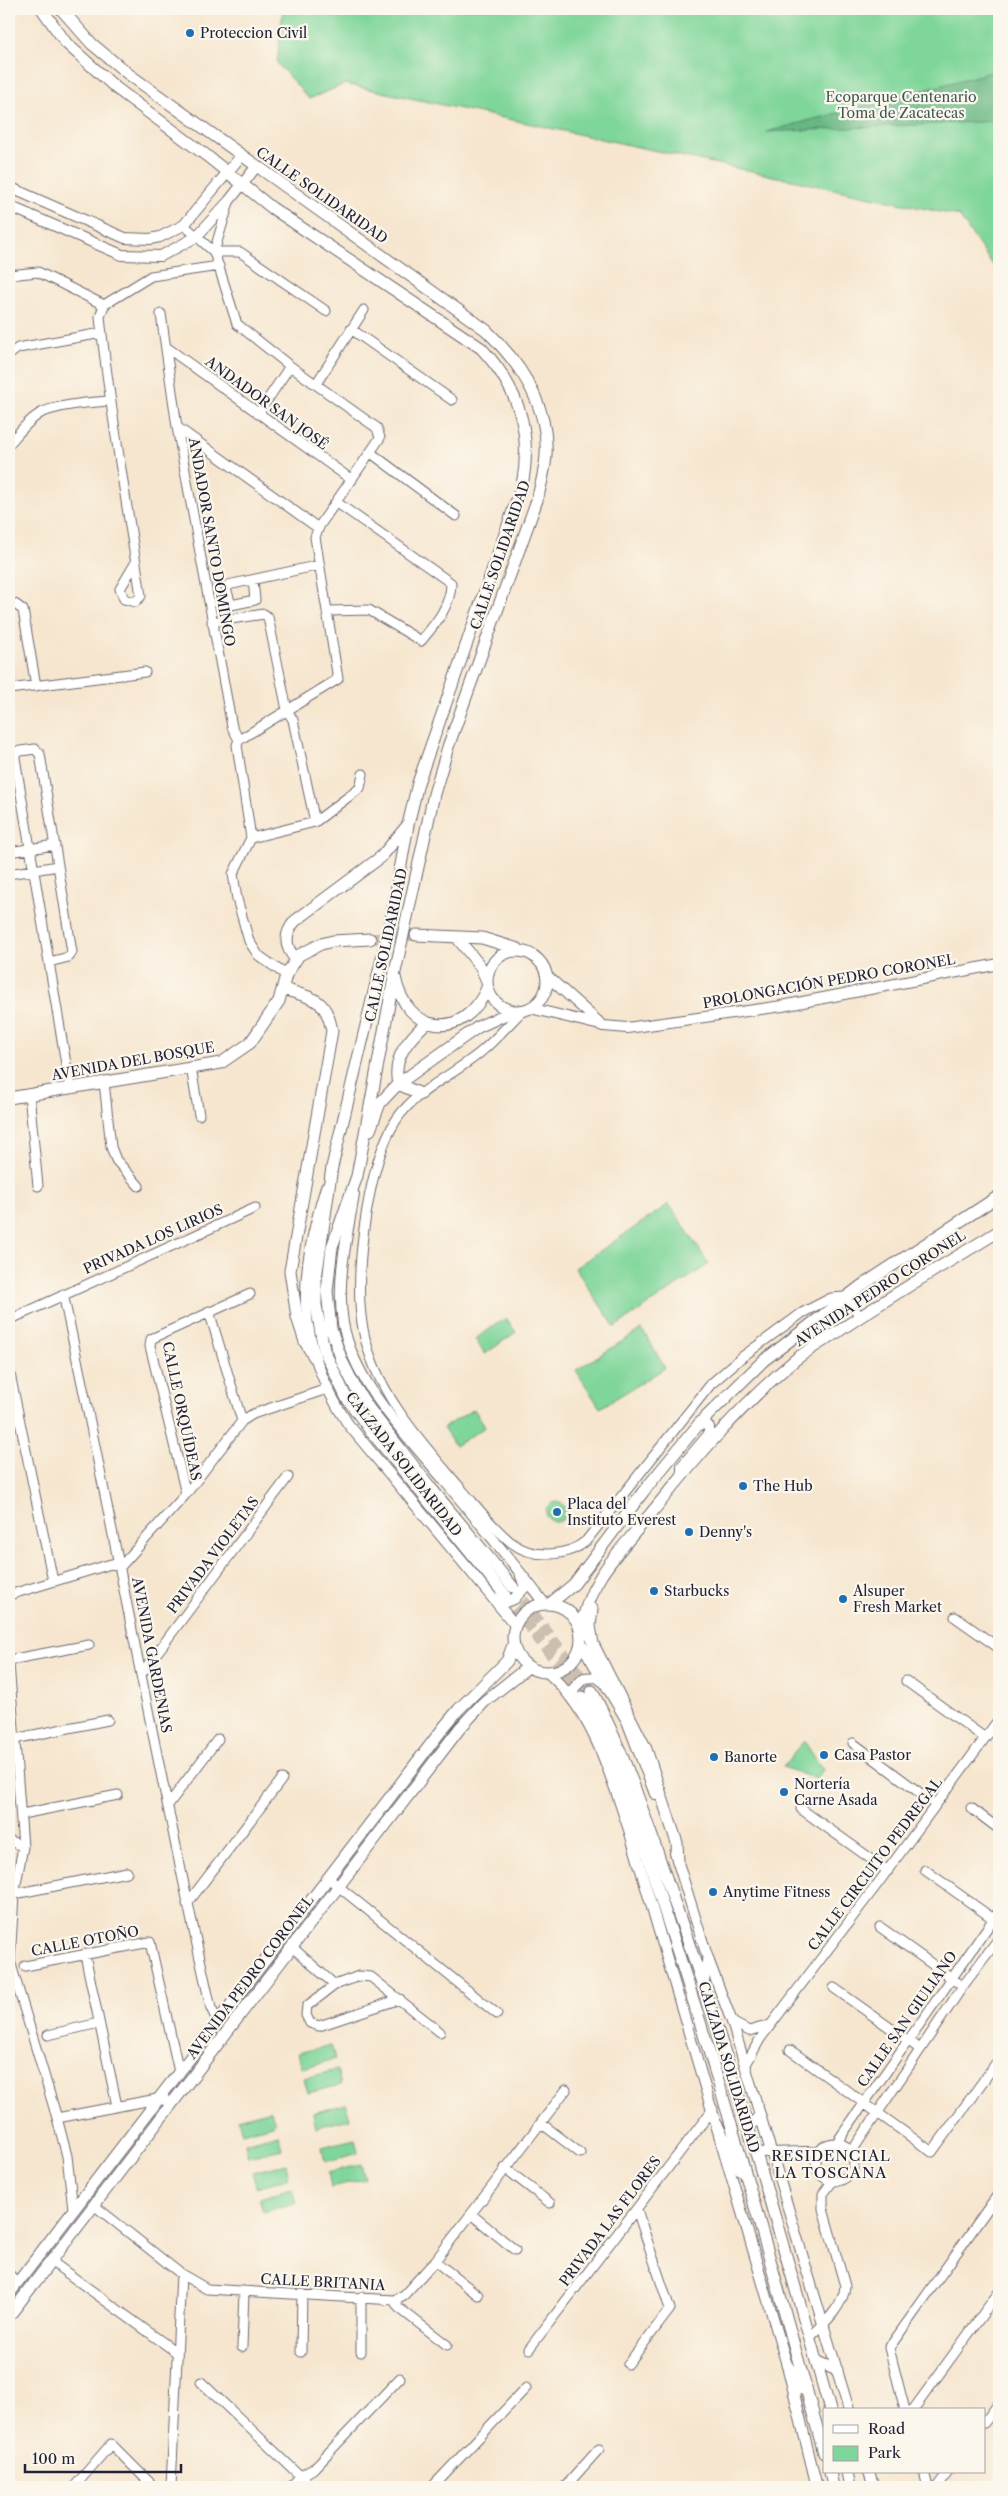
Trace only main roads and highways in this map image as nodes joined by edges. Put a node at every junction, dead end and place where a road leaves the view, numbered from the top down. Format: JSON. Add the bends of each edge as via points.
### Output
{"nodes":[{"id":1,"x":42,"y":9,"type":"edge"},
{"id":2,"x":61,"y":9,"type":"edge"},
{"id":3,"x":408,"y":825,"type":"junction"},
{"id":4,"x":416,"y":936,"type":"tunnel mouth"},
{"id":5,"x":370,"y":938,"type":"tunnel mouth"},
{"id":6,"x":458,"y":939,"type":"junction"},
{"id":7,"x":524,"y":952,"type":"junction"},
{"id":8,"x":296,"y":959,"type":"junction"},
{"id":9,"x":395,"y":972,"type":"junction"},
{"id":10,"x":487,"y":985,"type":"junction"},
{"id":11,"x":284,"y":989,"type":"junction"},
{"id":12,"x":522,"y":1010,"type":"junction"},
{"id":13,"x":427,"y":1022,"type":"junction"},
{"id":14,"x":398,"y":1084,"type":"junction"},
{"id":15,"x":422,"y":1094,"type":"road end"},
{"id":16,"x":9,"y":1098,"type":"edge"},
{"id":17,"x":360,"y":1155,"type":"junction"},
{"id":18,"x":332,"y":1167,"type":"joint"},
{"id":19,"x":356,"y":1176,"type":"joint"},
{"id":20,"x":999,"y":1196,"type":"edge"},
{"id":21,"x":999,"y":1231,"type":"edge"},
{"id":22,"x":314,"y":1357,"type":"road end"},
{"id":23,"x":663,"y":1498,"type":"junction"},
{"id":24,"x":548,"y":1603,"type":"junction"},
{"id":25,"x":581,"y":1637,"type":"junction"},
{"id":26,"x":514,"y":1645,"type":"junction"},
{"id":27,"x":528,"y":1667,"type":"junction"},
{"id":28,"x":678,"y":1861,"type":"road end"},
{"id":29,"x":708,"y":1959,"type":"road end"},
{"id":30,"x":703,"y":1984,"type":"junction"},
{"id":31,"x":760,"y":2116,"type":"road end"},
{"id":32,"x":717,"y":2125,"type":"road end"},
{"id":33,"x":749,"y":2128,"type":"junction"},
{"id":34,"x":753,"y":2196,"type":"junction"},
{"id":35,"x":9,"y":2294,"type":"edge"},
{"id":36,"x":9,"y":2316,"type":"edge"},
{"id":37,"x":816,"y":2362,"type":"junction"},
{"id":38,"x":787,"y":2365,"type":"road end"},
{"id":39,"x":837,"y":2370,"type":"road end"},
{"id":40,"x":809,"y":2403,"type":"junction"},
{"id":41,"x":829,"y":2408,"type":"edge"},
{"id":42,"x":823,"y":2450,"type":"edge"},
{"id":43,"x":830,"y":2474,"type":"edge"},
{"id":44,"x":847,"y":2474,"type":"edge"},
{"id":45,"x":833,"y":2487,"type":"edge"},
{"id":46,"x":850,"y":2487,"type":"edge"}],
"edges":[{"from":1,"to":3,"type":"main road","name":"CALLE SOLIDARIDAD","via":[[66,43],[116,88],[272,208],[481,348],[506,379],[523,419],[527,454],[522,485],[418,783]]},
{"from":2,"to":9,"type":"main road","name":"CALLE SOLIDARIDAD","via":[[92,44],[127,73],[486,330],[522,371],[541,414],[546,454],[537,500],[448,747],[423,838]]},
{"from":3,"to":8,"type":"main road","via":[[381,857],[295,921],[286,941]]},
{"from":3,"to":18,"type":"main road","name":"CALLE SOLIDARIDAD","via":[[391,921]]},
{"from":4,"to":6,"type":"main road","via":[[442,935]]},
{"from":5,"to":8,"type":"main road","via":[[321,944]]},
{"from":6,"to":7,"type":"main road","via":[[482,938]]},
{"from":6,"to":10,"type":"main road","via":[[480,966]]},
{"from":7,"to":10,"type":"main road","via":[[501,955],[490,967]]},
{"from":7,"to":12,"type":"main road","via":[[539,960],[546,975],[546,991],[537,1004]]},
{"from":8,"to":11,"type":"main road","name":"AVENIDA DEL BOSQUE","via":[[286,975]]},
{"from":9,"to":13,"type":"main road","via":[[405,1004],[418,1018]]},
{"from":9,"to":17,"type":"main road","name":"CALLE SOLIDARIDAD"},
{"from":10,"to":12,"type":"main road","via":[[497,1004]]},
{"from":10,"to":13,"type":"main road","via":[[482,1001],[472,1014],[446,1025]]},
{"from":11,"to":16,"type":"main road","name":"AVENIDA DEL BOSQUE","via":[[250,1043],[221,1063]]},
{"from":11,"to":22,"type":"main road","via":[[316,999],[329,1014],[332,1031],[290,1271],[297,1317]]},
{"from":12,"to":14,"type":"main road","via":[[478,1027]]},
{"from":13,"to":14,"type":"main road","via":[[403,1047],[396,1068]]},
{"from":14,"to":15,"type":"main road"},
{"from":14,"to":17,"type":"main road","via":[[380,1103]]},
{"from":17,"to":19,"type":"main road","name":"CALLE SOLIDARIDAD"},
{"from":18,"to":19,"type":"main road","name":"CALZADA SOLIDARIDAD","via":[[316,1278],[318,1321],[330,1365],[357,1413],[509,1591],[370,1410],[336,1346],[327,1291],[332,1247]]},
{"from":20,"to":24,"type":"main road","name":"AVENIDA PEDRO CORONEL","via":[[845,1297],[763,1361],[698,1425],[574,1584]]},
{"from":21,"to":23,"type":"main road","name":"AVENIDA PEDRO CORONEL","via":[[860,1316],[796,1360],[721,1429]]},
{"from":23,"to":25,"type":"main road","name":"AVENIDA PEDRO CORONEL","via":[[595,1582],[583,1611]]},
{"from":23,"to":28,"type":"main road","via":[[659,1513],[600,1586],[590,1626],[596,1652],[646,1749],[678,1843]]},
{"from":24,"to":25,"type":"main road","via":[[570,1613]]},
{"from":24,"to":26,"type":"main road","via":[[529,1609],[515,1625]]},
{"from":25,"to":27,"type":"main road","via":[[574,1661],[557,1672],[548,1673]]},
{"from":26,"to":27,"type":"main road","via":[[519,1658]]},
{"from":26,"to":35,"type":"main road","name":"AVENIDA PEDRO CORONEL","via":[[507,1661],[444,1726]]},
{"from":27,"to":36,"type":"main road","name":"AVENIDA PEDRO CORONEL","via":[[484,1702],[460,1728]]},
{"from":29,"to":30,"type":"main road"},
{"from":30,"to":33,"type":"main road","name":"CALZADA SOLIDARIDAD"},
{"from":30,"to":34,"type":"main road","name":"CALZADA SOLIDARIDAD","via":[[628,1767],[583,1696],[613,1756],[628,1800]]},
{"from":31,"to":33,"type":"main road"},
{"from":32,"to":34,"type":"main road"},
{"from":33,"to":37,"type":"main road","name":"CALZADA SOLIDARIDAD"},
{"from":34,"to":40,"type":"main road","name":"CALZADA SOLIDARIDAD"},
{"from":37,"to":39,"type":"main road"},
{"from":37,"to":41,"type":"main road","name":"CALZADA SOLIDARIDAD"},
{"from":38,"to":40,"type":"main road"},
{"from":40,"to":42,"type":"main road","name":"CALZADA SOLIDARIDAD"},
{"from":43,"to":45,"type":"main road"},
{"from":44,"to":46,"type":"main road"}]}
